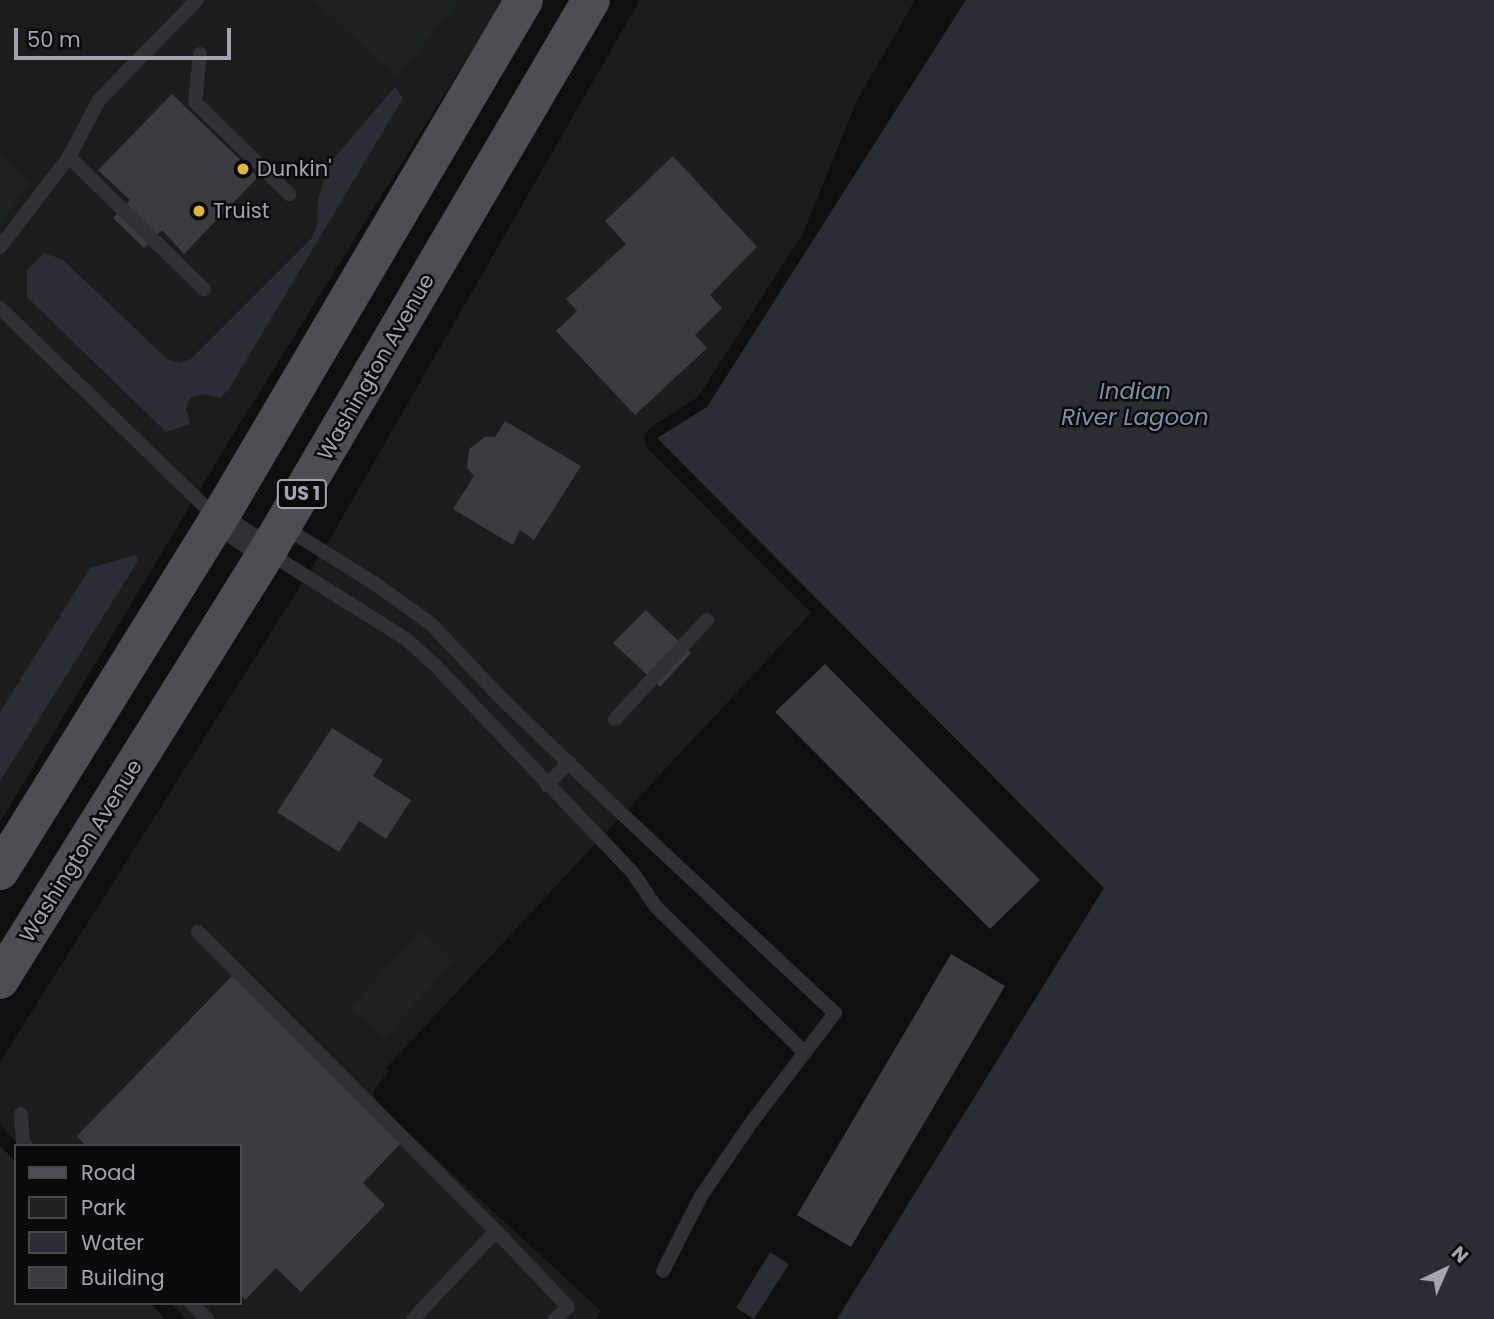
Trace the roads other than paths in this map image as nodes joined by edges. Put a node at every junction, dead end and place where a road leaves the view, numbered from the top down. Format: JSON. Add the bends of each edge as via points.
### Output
{"nodes":[{"id":1,"x":197,"y":0,"type":"edge"},
{"id":2,"x":592,"y":0,"type":"edge"},
{"id":3,"x":518,"y":2,"type":"edge"},
{"id":4,"x":200,"y":54,"type":"dead end"},
{"id":5,"x":69,"y":157,"type":"junction"},
{"id":6,"x":289,"y":194,"type":"dead end"},
{"id":7,"x":0,"y":247,"type":"edge"},
{"id":8,"x":204,"y":289,"type":"dead end"},
{"id":9,"x":0,"y":308,"type":"edge"},
{"id":10,"x":218,"y":520,"type":"junction"},
{"id":11,"x":275,"y":539,"type":"junction"},
{"id":12,"x":707,"y":620,"type":"dead end"},
{"id":13,"x":499,"y":696,"type":"junction"},
{"id":14,"x":482,"y":716,"type":"junction"},
{"id":15,"x":615,"y":719,"type":"dead end"},
{"id":16,"x":569,"y":762,"type":"junction"},
{"id":17,"x":547,"y":785,"type":"junction"},
{"id":18,"x":0,"y":871,"type":"edge"},
{"id":19,"x":198,"y":932,"type":"dead end"},
{"id":20,"x":0,"y":980,"type":"edge"},
{"id":21,"x":805,"y":1053,"type":"junction"},
{"id":22,"x":21,"y":1114,"type":"dead end"},
{"id":23,"x":26,"y":1144,"type":"edge"},
{"id":24,"x":496,"y":1231,"type":"junction"},
{"id":25,"x":663,"y":1271,"type":"dead end"},
{"id":26,"x":193,"y":1305,"type":"edge"},
{"id":27,"x":207,"y":1319,"type":"edge"},
{"id":28,"x":413,"y":1319,"type":"edge"},
{"id":29,"x":555,"y":1319,"type":"edge"}],
"edges":[{"from":1,"to":5,"type":"lane","via":[[99,100]]},
{"from":2,"to":11,"type":"main road","name":"Washington Avenue","number":"US 1"},
{"from":3,"to":10,"type":"main road","number":"US 1"},
{"from":4,"to":6,"type":"lane","via":[[195,102]]},
{"from":5,"to":7,"type":"lane"},
{"from":5,"to":8,"type":"lane"},
{"from":9,"to":10,"type":"lane"},
{"from":10,"to":11,"type":"street"},
{"from":10,"to":18,"type":"main road","number":"US 1"},
{"from":11,"to":13,"type":"lane","via":[[374,583],[431,624]]},
{"from":11,"to":14,"type":"lane","via":[[406,639]]},
{"from":11,"to":20,"type":"main road","name":"Washington Avenue","number":"US 1"},
{"from":12,"to":15,"type":"lane"},
{"from":13,"to":14,"type":"lane"},
{"from":13,"to":16,"type":"lane"},
{"from":14,"to":17,"type":"lane"},
{"from":16,"to":17,"type":"lane"},
{"from":16,"to":21,"type":"lane","via":[[835,1013]]},
{"from":17,"to":21,"type":"lane","via":[[633,873],[655,906]]},
{"from":19,"to":24,"type":"lane"},
{"from":21,"to":25,"type":"lane","via":[[701,1196]]},
{"from":22,"to":23,"type":"lane"},
{"from":24,"to":28,"type":"lane"},
{"from":24,"to":29,"type":"lane","via":[[568,1307]]},
{"from":26,"to":27,"type":"lane"}]}
